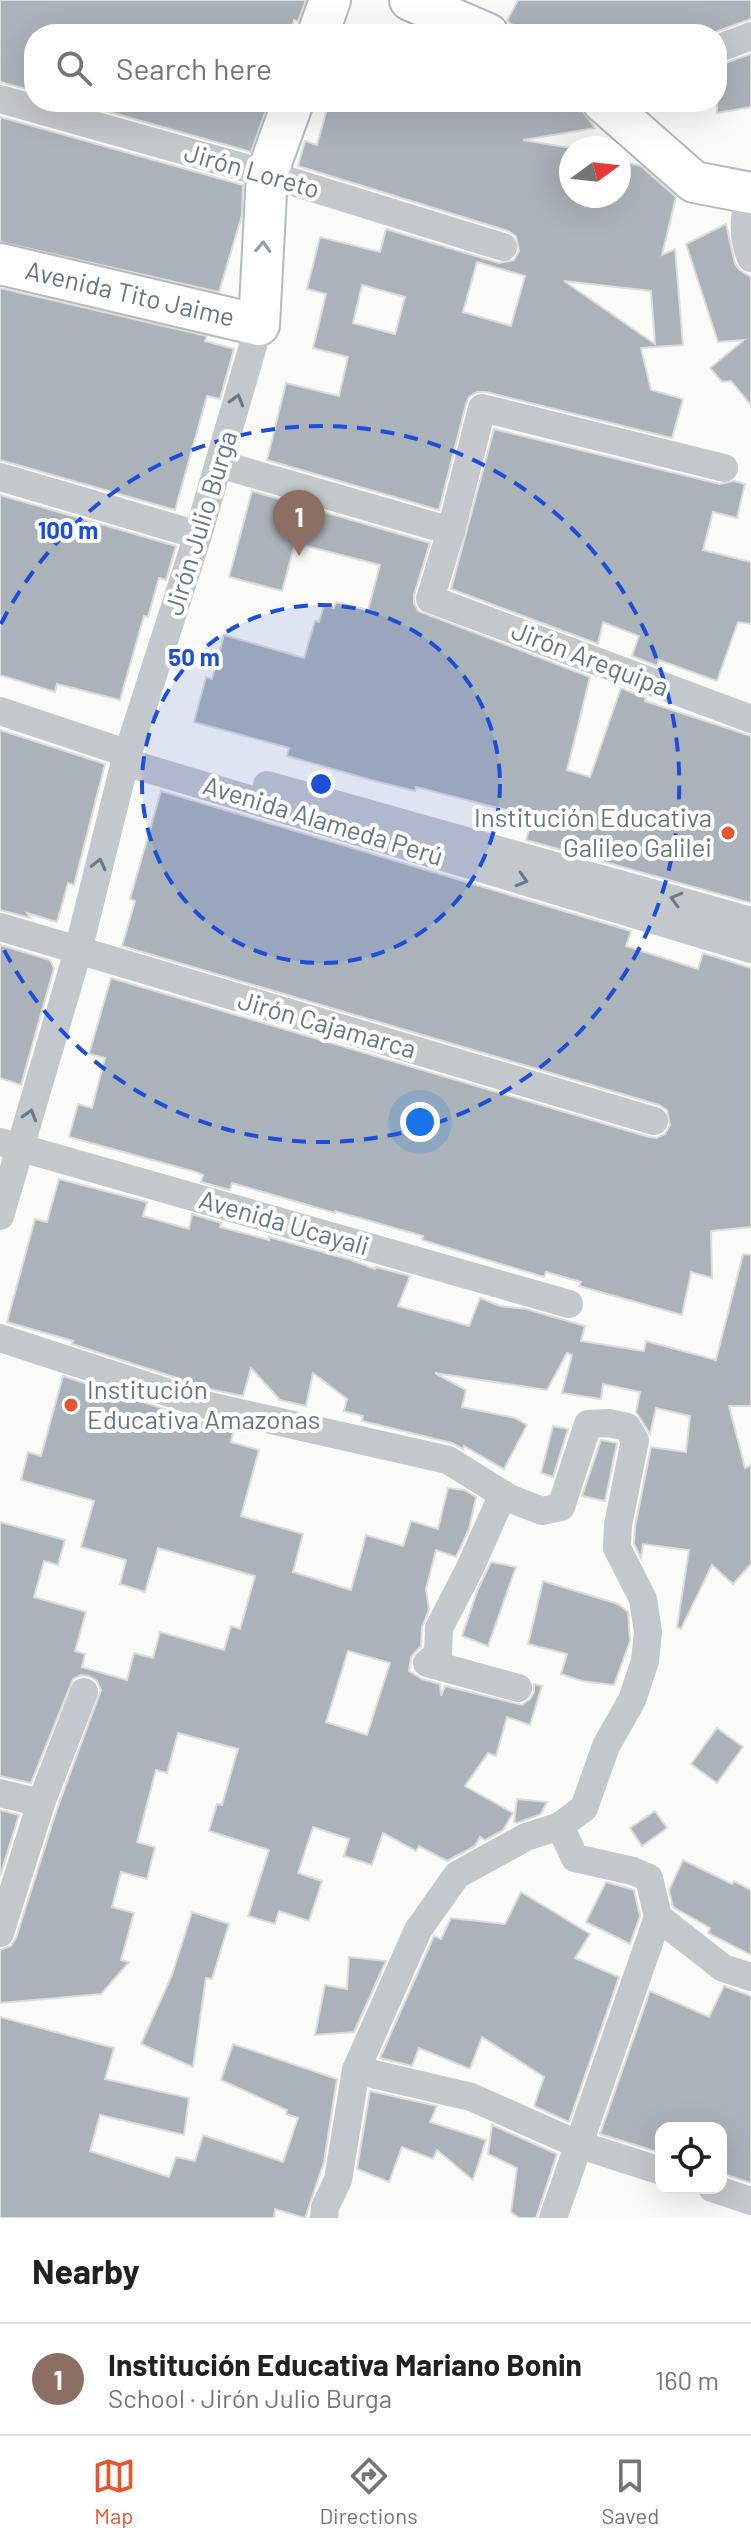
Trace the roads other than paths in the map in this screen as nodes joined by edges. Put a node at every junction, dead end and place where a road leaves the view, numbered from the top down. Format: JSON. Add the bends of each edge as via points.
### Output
{"nodes":[{"id":1,"x":330,"y":0,"type":"edge"},
{"id":2,"x":410,"y":0,"type":"edge"},
{"id":3,"x":322,"y":24,"type":"edge"},
{"id":4,"x":465,"y":24,"type":"edge"},
{"id":5,"x":751,"y":36,"type":"edge"},
{"id":6,"x":727,"y":45,"type":"edge"},
{"id":7,"x":0,"y":99,"type":"edge"},
{"id":8,"x":24,"y":106,"type":"edge"},
{"id":9,"x":46,"y":112,"type":"edge"},
{"id":10,"x":289,"y":112,"type":"edge"},
{"id":11,"x":614,"y":112,"type":"edge"},
{"id":12,"x":267,"y":174,"type":"junction"},
{"id":13,"x":750,"y":192,"type":"edge"},
{"id":14,"x":503,"y":247,"type":"dead end"},
{"id":15,"x":751,"y":258,"type":"edge"},
{"id":16,"x":0,"y":264,"type":"edge"},
{"id":17,"x":259,"y":325,"type":"junction"},
{"id":18,"x":219,"y":464,"type":"junction"},
{"id":19,"x":724,"y":468,"type":"dead end"},
{"id":20,"x":0,"y":477,"type":"edge"},
{"id":21,"x":451,"y":531,"type":"junction"},
{"id":22,"x":198,"y":535,"type":"junction"},
{"id":23,"x":0,"y":711,"type":"edge"},
{"id":24,"x":751,"y":719,"type":"edge"},
{"id":25,"x":128,"y":754,"type":"junction"},
{"id":26,"x":751,"y":921,"type":"edge"},
{"id":27,"x":0,"y":927,"type":"edge"},
{"id":28,"x":751,"y":949,"type":"edge"},
{"id":29,"x":78,"y":951,"type":"junction"},
{"id":30,"x":654,"y":1121,"type":"dead end"},
{"id":31,"x":10,"y":1145,"type":"edge"},
{"id":32,"x":0,"y":1216,"type":"edge"},
{"id":33,"x":569,"y":1304,"type":"dead end"},
{"id":34,"x":0,"y":1338,"type":"edge"},
{"id":35,"x":503,"y":1494,"type":"junction"},
{"id":36,"x":518,"y":1688,"type":"dead end"},
{"id":37,"x":84,"y":1692,"type":"dead end"},
{"id":38,"x":0,"y":1793,"type":"edge"},
{"id":39,"x":41,"y":1803,"type":"junction"},
{"id":40,"x":560,"y":1826,"type":"junction"},
{"id":41,"x":658,"y":1917,"type":"junction"},
{"id":42,"x":0,"y":1933,"type":"edge"},
{"id":43,"x":751,"y":1977,"type":"edge"},
{"id":44,"x":356,"y":2070,"type":"junction"},
{"id":45,"x":577,"y":2144,"type":"junction"},
{"id":46,"x":655,"y":2169,"type":"edge"},
{"id":47,"x":727,"y":2193,"type":"edge"},
{"id":48,"x":751,"y":2201,"type":"edge"},
{"id":49,"x":324,"y":2218,"type":"edge"},
{"id":50,"x":553,"y":2218,"type":"edge"}],
"edges":[{"from":1,"to":3,"type":"highway"},
{"from":2,"to":4,"type":"highway"},
{"from":5,"to":6,"type":"street"},
{"from":7,"to":8,"type":"street","name":"Jirón Loreto"},
{"from":9,"to":12,"type":"street","name":"Jirón Loreto"},
{"from":10,"to":12,"type":"highway","name":"Jirón Julio Burga"},
{"from":11,"to":13,"type":"highway","via":[[694,182]]},
{"from":12,"to":14,"type":"street","name":"Jirón Loreto"},
{"from":17,"to":12,"type":"highway","name":"Jirón Julio Burga","one_way":true},
{"from":13,"to":15,"type":"street","via":[[743,225]]},
{"from":16,"to":17,"type":"highway","name":"Avenida Tito Jaime"},
{"from":18,"to":17,"type":"street","name":"Jirón Julio Burga","one_way":true},
{"from":18,"to":21,"type":"street"},
{"from":18,"to":22,"type":"street","name":"Jirón Julio Burga"},
{"from":19,"to":21,"type":"street","via":[[482,408]]},
{"from":20,"to":22,"type":"street"},
{"from":21,"to":24,"type":"street","name":"Jirón Arequipa","via":[[430,599]]},
{"from":22,"to":25,"type":"street","name":"Jirón Julio Burga"},
{"from":23,"to":25,"type":"street","name":"Avenida Alameda Perú"},
{"from":26,"to":25,"type":"street","name":"Avenida Alameda Perú","one_way":true},
{"from":25,"to":28,"type":"street","name":"Avenida Alameda Perú","one_way":true},
{"from":29,"to":25,"type":"street","name":"Jirón Julio Burga","one_way":true},
{"from":27,"to":29,"type":"street","name":"Jirón Cajamarca"},
{"from":29,"to":30,"type":"street","name":"Jirón Cajamarca"},
{"from":31,"to":29,"type":"street","name":"Jirón Julio Burga","one_way":true},
{"from":31,"to":32,"type":"street","name":"Jirón Julio Burga"},
{"from":31,"to":33,"type":"street","name":"Avenida Ucayali"},
{"from":34,"to":35,"type":"street","via":[[221,1410],[448,1460]]},
{"from":35,"to":36,"type":"street","via":[[439,1628],[438,1654],[427,1663]]},
{"from":35,"to":40,"type":"street","via":[[542,1511],[561,1507],[588,1424],[627,1427],[635,1440],[617,1548],[643,1599],[645,1661],[584,1808]]},
{"from":37,"to":39,"type":"street"},
{"from":38,"to":39,"type":"street"},
{"from":39,"to":42,"type":"street"},
{"from":40,"to":41,"type":"street","via":[[575,1858],[649,1878]]},
{"from":40,"to":44,"type":"street","via":[[526,1837],[457,1875],[418,1930]]},
{"from":41,"to":43,"type":"street","via":[[723,1968]]},
{"from":41,"to":45,"type":"street"},
{"from":44,"to":45,"type":"street","via":[[471,2097]]},
{"from":44,"to":49,"type":"street","via":[[338,2180]]},
{"from":45,"to":46,"type":"street"},
{"from":45,"to":50,"type":"street"},
{"from":47,"to":48,"type":"street"}]}
